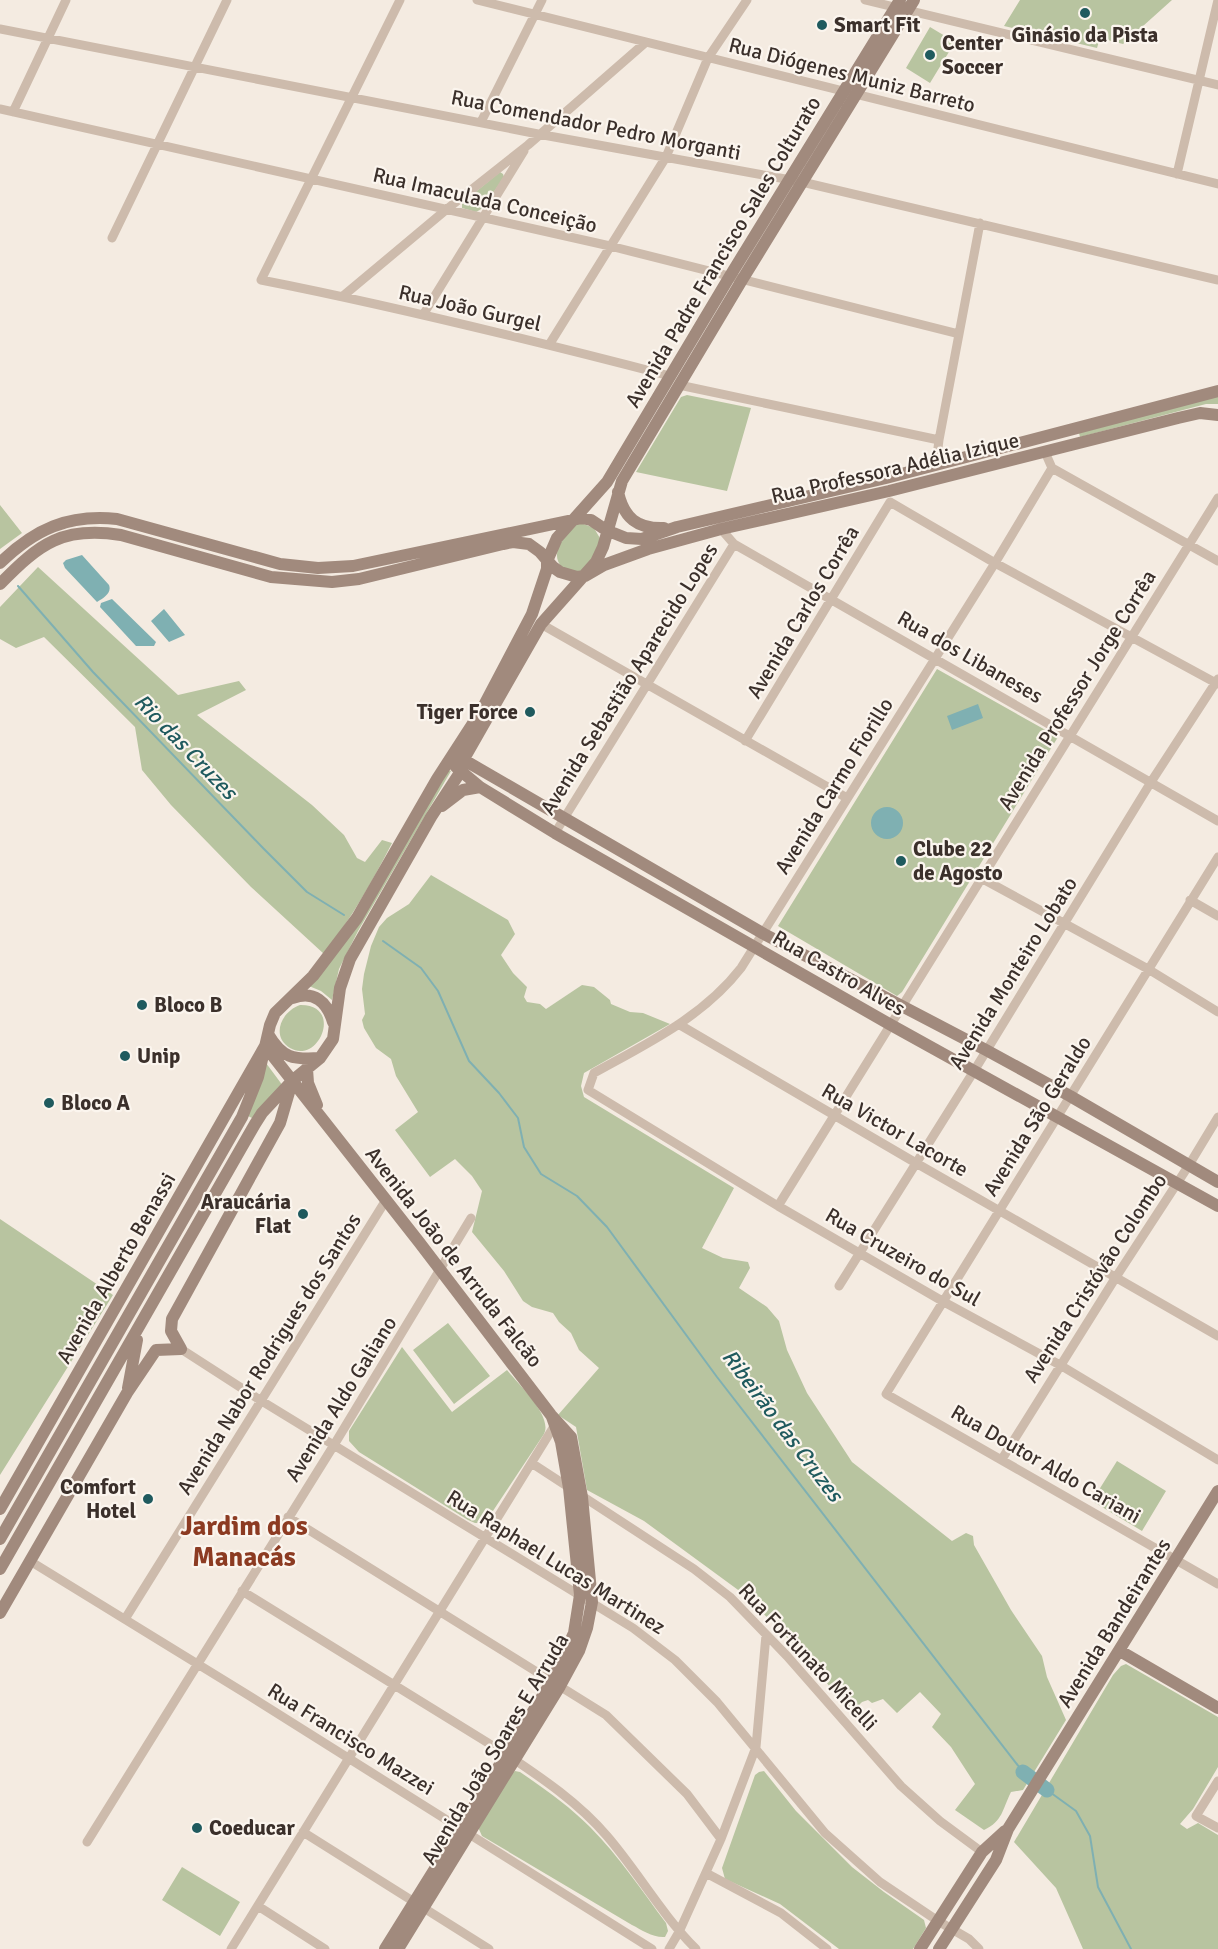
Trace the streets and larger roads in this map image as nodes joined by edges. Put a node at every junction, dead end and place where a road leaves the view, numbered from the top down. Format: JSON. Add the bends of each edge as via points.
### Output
{"nodes":[{"id":1,"x":66,"y":0,"type":"edge"},
{"id":2,"x":227,"y":0,"type":"edge"},
{"id":3,"x":400,"y":0,"type":"edge"},
{"id":4,"x":477,"y":0,"type":"edge"},
{"id":5,"x":542,"y":0,"type":"edge"},
{"id":6,"x":747,"y":0,"type":"edge"},
{"id":7,"x":865,"y":0,"type":"edge"},
{"id":8,"x":1218,"y":0,"type":"edge"},
{"id":9,"x":905,"y":4,"type":"edge"},
{"id":10,"x":535,"y":13,"type":"junction"},
{"id":11,"x":0,"y":29,"type":"edge"},
{"id":12,"x":48,"y":38,"type":"junction"},
{"id":13,"x":646,"y":42,"type":"junction"},
{"id":14,"x":708,"y":58,"type":"junction"},
{"id":15,"x":195,"y":66,"type":"junction"},
{"id":16,"x":1198,"y":80,"type":"junction"},
{"id":17,"x":1218,"y":85,"type":"edge"},
{"id":18,"x":850,"y":93,"type":"junction"},
{"id":19,"x":352,"y":97,"type":"junction"},
{"id":20,"x":0,"y":109,"type":"edge"},
{"id":21,"x":13,"y":112,"type":"junction"},
{"id":22,"x":480,"y":122,"type":"junction"},
{"id":23,"x":538,"y":134,"type":"junction"},
{"id":24,"x":157,"y":144,"type":"junction"},
{"id":25,"x":528,"y":145,"type":"junction"},
{"id":26,"x":666,"y":157,"type":"junction"},
{"id":27,"x":1177,"y":174,"type":"junction"},
{"id":28,"x":311,"y":179,"type":"junction"},
{"id":29,"x":796,"y":181,"type":"junction"},
{"id":30,"x":1218,"y":184,"type":"edge"},
{"id":31,"x":447,"y":209,"type":"junction"},
{"id":32,"x":483,"y":218,"type":"junction"},
{"id":33,"x":980,"y":223,"type":"junction"},
{"id":34,"x":112,"y":238,"type":"dead end"},
{"id":35,"x":610,"y":246,"type":"junction"},
{"id":36,"x":736,"y":278,"type":"junction"},
{"id":37,"x":1218,"y":280,"type":"edge"},
{"id":38,"x":343,"y":296,"type":"junction"},
{"id":39,"x":423,"y":315,"type":"junction"},
{"id":40,"x":959,"y":334,"type":"junction"},
{"id":41,"x":549,"y":345,"type":"junction"},
{"id":42,"x":675,"y":380,"type":"junction"},
{"id":43,"x":1218,"y":391,"type":"edge"},
{"id":44,"x":1218,"y":415,"type":"edge"},
{"id":45,"x":1044,"y":436,"type":"junction"},
{"id":46,"x":939,"y":440,"type":"junction"},
{"id":47,"x":1045,"y":452,"type":"junction"},
{"id":48,"x":936,"y":464,"type":"junction"},
{"id":49,"x":1052,"y":468,"type":"junction"},
{"id":50,"x":889,"y":490,"type":"junction"},
{"id":51,"x":618,"y":492,"type":"junction"},
{"id":52,"x":1218,"y":498,"type":"edge"},
{"id":53,"x":572,"y":519,"type":"junction"},
{"id":54,"x":718,"y":523,"type":"junction"},
{"id":55,"x":677,"y":527,"type":"junction"},
{"id":56,"x":606,"y":530,"type":"junction"},
{"id":57,"x":734,"y":544,"type":"junction"},
{"id":58,"x":1189,"y":545,"type":"junction"},
{"id":59,"x":547,"y":561,"type":"junction"},
{"id":60,"x":1218,"y":561,"type":"edge"},
{"id":61,"x":0,"y":563,"type":"edge"},
{"id":62,"x":995,"y":563,"type":"junction"},
{"id":63,"x":585,"y":576,"type":"junction"},
{"id":64,"x":0,"y":584,"type":"edge"},
{"id":65,"x":832,"y":599,"type":"junction"},
{"id":66,"x":541,"y":624,"type":"junction"},
{"id":67,"x":1131,"y":637,"type":"junction"},
{"id":68,"x":935,"y":657,"type":"junction"},
{"id":69,"x":1217,"y":682,"type":"edge"},
{"id":70,"x":647,"y":683,"type":"junction"},
{"id":71,"x":1069,"y":735,"type":"junction"},
{"id":72,"x":745,"y":741,"type":"junction"},
{"id":73,"x":449,"y":759,"type":"junction"},
{"id":74,"x":463,"y":765,"type":"junction"},
{"id":75,"x":1151,"y":782,"type":"junction"},
{"id":76,"x":480,"y":787,"type":"junction"},
{"id":77,"x":530,"y":798,"type":"junction"},
{"id":78,"x":847,"y":798,"type":"junction"},
{"id":79,"x":521,"y":813,"type":"junction"},
{"id":80,"x":432,"y":814,"type":"junction"},
{"id":81,"x":564,"y":818,"type":"junction"},
{"id":82,"x":1218,"y":821,"type":"edge"},
{"id":83,"x":555,"y":833,"type":"junction"},
{"id":84,"x":1218,"y":857,"type":"edge"},
{"id":85,"x":981,"y":878,"type":"junction"},
{"id":86,"x":1190,"y":900,"type":"junction"},
{"id":87,"x":1218,"y":916,"type":"edge"},
{"id":88,"x":1064,"y":924,"type":"junction"},
{"id":89,"x":764,"y":934,"type":"junction"},
{"id":90,"x":756,"y":948,"type":"junction"},
{"id":91,"x":1148,"y":969,"type":"junction"},
{"id":92,"x":293,"y":998,"type":"junction"},
{"id":93,"x":903,"y":1005,"type":"junction"},
{"id":94,"x":1218,"y":1012,"type":"edge"},
{"id":95,"x":680,"y":1025,"type":"junction"},
{"id":96,"x":891,"y":1025,"type":"junction"},
{"id":97,"x":335,"y":1029,"type":"junction"},
{"id":98,"x":266,"y":1040,"type":"junction"},
{"id":99,"x":986,"y":1050,"type":"junction"},
{"id":100,"x":320,"y":1058,"type":"junction"},
{"id":101,"x":307,"y":1069,"type":"junction"},
{"id":102,"x":974,"y":1071,"type":"junction"},
{"id":103,"x":594,"y":1073,"type":"joint"},
{"id":104,"x":292,"y":1081,"type":"junction"},
{"id":105,"x":1071,"y":1096,"type":"junction"},
{"id":106,"x":834,"y":1116,"type":"junction"},
{"id":107,"x":1058,"y":1117,"type":"junction"},
{"id":108,"x":1218,"y":1117,"type":"edge"},
{"id":109,"x":325,"y":1123,"type":"junction"},
{"id":110,"x":916,"y":1163,"type":"junction"},
{"id":111,"x":1190,"y":1165,"type":"junction"},
{"id":112,"x":1178,"y":1182,"type":"junction"},
{"id":113,"x":1218,"y":1182,"type":"edge"},
{"id":114,"x":386,"y":1200,"type":"junction"},
{"id":115,"x":778,"y":1206,"type":"junction"},
{"id":116,"x":1218,"y":1206,"type":"edge"},
{"id":117,"x":1000,"y":1210,"type":"junction"},
{"id":118,"x":471,"y":1218,"type":"dead end"},
{"id":119,"x":859,"y":1251,"type":"junction"},
{"id":120,"x":441,"y":1270,"type":"junction"},
{"id":121,"x":1116,"y":1277,"type":"junction"},
{"id":122,"x":839,"y":1286,"type":"dead end"},
{"id":123,"x":944,"y":1302,"type":"junction"},
{"id":124,"x":138,"y":1330,"type":"junction"},
{"id":125,"x":1218,"y":1336,"type":"edge"},
{"id":126,"x":181,"y":1349,"type":"junction"},
{"id":127,"x":1060,"y":1365,"type":"junction"},
{"id":128,"x":127,"y":1393,"type":"junction"},
{"id":129,"x":886,"y":1394,"type":"joint"},
{"id":130,"x":260,"y":1400,"type":"junction"},
{"id":131,"x":554,"y":1421,"type":"junction"},
{"id":132,"x":334,"y":1445,"type":"junction"},
{"id":133,"x":1002,"y":1459,"type":"junction"},
{"id":134,"x":1218,"y":1460,"type":"edge"},
{"id":135,"x":532,"y":1464,"type":"junction"},
{"id":136,"x":569,"y":1488,"type":"junction"},
{"id":137,"x":1218,"y":1491,"type":"edge"},
{"id":138,"x":582,"y":1497,"type":"junction"},
{"id":139,"x":0,"y":1509,"type":"edge"},
{"id":140,"x":288,"y":1516,"type":"junction"},
{"id":141,"x":486,"y":1538,"type":"junction"},
{"id":142,"x":0,"y":1539,"type":"edge"},
{"id":143,"x":1176,"y":1560,"type":"junction"},
{"id":144,"x":30,"y":1561,"type":"junction"},
{"id":145,"x":0,"y":1569,"type":"edge"},
{"id":146,"x":1218,"y":1584,"type":"edge"},
{"id":147,"x":242,"y":1591,"type":"junction"},
{"id":148,"x":580,"y":1595,"type":"junction"},
{"id":149,"x":592,"y":1602,"type":"junction"},
{"id":150,"x":441,"y":1611,"type":"junction"},
{"id":151,"x":0,"y":1613,"type":"edge"},
{"id":152,"x":125,"y":1619,"type":"junction"},
{"id":153,"x":766,"y":1635,"type":"junction"},
{"id":154,"x":1129,"y":1635,"type":"junction"},
{"id":155,"x":1120,"y":1651,"type":"junction"},
{"id":156,"x":1134,"y":1659,"type":"junction"},
{"id":157,"x":196,"y":1664,"type":"junction"},
{"id":158,"x":556,"y":1683,"type":"junction"},
{"id":159,"x":394,"y":1685,"type":"junction"},
{"id":160,"x":1218,"y":1708,"type":"edge"},
{"id":161,"x":756,"y":1746,"type":"junction"},
{"id":162,"x":510,"y":1757,"type":"junction"},
{"id":163,"x":349,"y":1760,"type":"junction"},
{"id":164,"x":1218,"y":1781,"type":"edge"},
{"id":165,"x":1008,"y":1828,"type":"junction"},
{"id":166,"x":1218,"y":1828,"type":"edge"},
{"id":167,"x":303,"y":1832,"type":"junction"},
{"id":168,"x":464,"y":1832,"type":"junction"},
{"id":169,"x":720,"y":1839,"type":"junction"},
{"id":170,"x":87,"y":1842,"type":"dead end"},
{"id":171,"x":982,"y":1852,"type":"junction"},
{"id":172,"x":706,"y":1873,"type":"junction"},
{"id":173,"x":419,"y":1904,"type":"junction"},
{"id":174,"x":258,"y":1906,"type":"junction"},
{"id":175,"x":938,"y":1921,"type":"junction"},
{"id":176,"x":952,"y":1928,"type":"junction"},
{"id":177,"x":679,"y":1932,"type":"junction"},
{"id":178,"x":231,"y":1949,"type":"edge"},
{"id":179,"x":325,"y":1949,"type":"edge"},
{"id":180,"x":385,"y":1949,"type":"edge"},
{"id":181,"x":398,"y":1949,"type":"edge"},
{"id":182,"x":489,"y":1949,"type":"edge"},
{"id":183,"x":652,"y":1949,"type":"edge"},
{"id":184,"x":669,"y":1949,"type":"edge"},
{"id":185,"x":696,"y":1949,"type":"edge"},
{"id":186,"x":827,"y":1949,"type":"edge"},
{"id":187,"x":920,"y":1949,"type":"edge"},
{"id":188,"x":939,"y":1949,"type":"edge"},
{"id":189,"x":979,"y":1949,"type":"edge"}],
"edges":[{"from":1,"to":12,"type":"street"},
{"from":2,"to":15,"type":"street"},
{"from":3,"to":19,"type":"street"},
{"from":4,"to":10,"type":"street","name":"Rua Diógenes Muniz Barreto"},
{"from":5,"to":10,"type":"street"},
{"from":6,"to":14,"type":"street"},
{"from":7,"to":9,"type":"street"},
{"from":8,"to":16,"type":"street"},
{"from":9,"to":16,"type":"street"},
{"from":9,"to":18,"type":"street","name":"Avenida Padre Francisco Sales Colturato"},
{"from":10,"to":13,"type":"street","name":"Rua Diógenes Muniz Barreto"},
{"from":10,"to":22,"type":"street"},
{"from":11,"to":12,"type":"street","name":"Rua Comendador Pedro Morganti"},
{"from":12,"to":15,"type":"street","name":"Rua Comendador Pedro Morganti"},
{"from":12,"to":21,"type":"street"},
{"from":13,"to":14,"type":"street","name":"Rua Diógenes Muniz Barreto"},
{"from":13,"to":23,"type":"street"},
{"from":14,"to":18,"type":"street","name":"Rua Diógenes Muniz Barreto"},
{"from":14,"to":26,"type":"street"},
{"from":15,"to":19,"type":"street","name":"Rua Comendador Pedro Morganti"},
{"from":15,"to":24,"type":"street"},
{"from":16,"to":17,"type":"street"},
{"from":16,"to":27,"type":"street"},
{"from":18,"to":27,"type":"street","name":"Rua Diógenes Muniz Barreto"},
{"from":18,"to":29,"type":"street","name":"Avenida Padre Francisco Sales Colturato"},
{"from":19,"to":22,"type":"street","name":"Rua Comendador Pedro Morganti"},
{"from":19,"to":28,"type":"street"},
{"from":20,"to":21,"type":"street","name":"Rua Imaculada Conceição"},
{"from":21,"to":24,"type":"street","name":"Rua Imaculada Conceição"},
{"from":22,"to":23,"type":"street","name":"Rua Comendador Pedro Morganti"},
{"from":23,"to":25,"type":"street"},
{"from":23,"to":26,"type":"street","name":"Rua Comendador Pedro Morganti"},
{"from":24,"to":28,"type":"street","name":"Rua Imaculada Conceição"},
{"from":24,"to":34,"type":"street"},
{"from":25,"to":31,"type":"street"},
{"from":25,"to":32,"type":"street"},
{"from":26,"to":29,"type":"street","name":"Rua Comendador Pedro Morganti"},
{"from":26,"to":35,"type":"street"},
{"from":27,"to":30,"type":"street","name":"Rua Diógenes Muniz Barreto"},
{"from":28,"to":31,"type":"street","name":"Rua Imaculada Conceição"},
{"from":28,"to":38,"type":"street","name":"Rua João Gurgel","via":[[261,280]]},
{"from":29,"to":33,"type":"street","name":"Rua Comendador Pedro Morganti"},
{"from":29,"to":36,"type":"street","name":"Avenida Padre Francisco Sales Colturato"},
{"from":31,"to":32,"type":"street","name":"Rua Imaculada Conceição"},
{"from":31,"to":38,"type":"street"},
{"from":32,"to":35,"type":"street","name":"Rua Imaculada Conceição"},
{"from":32,"to":39,"type":"street"},
{"from":33,"to":37,"type":"street","name":"Rua Comendador Pedro Morganti"},
{"from":33,"to":40,"type":"street"},
{"from":35,"to":36,"type":"street","name":"Rua Imaculada Conceição"},
{"from":35,"to":41,"type":"street"},
{"from":36,"to":40,"type":"street","name":"Rua Imaculada Conceição"},
{"from":36,"to":42,"type":"street","name":"Avenida Padre Francisco Sales Colturato"},
{"from":38,"to":39,"type":"street","name":"Rua João Gurgel"},
{"from":39,"to":41,"type":"street","name":"Rua João Gurgel"},
{"from":40,"to":46,"type":"street"},
{"from":41,"to":42,"type":"street","name":"Rua João Gurgel"},
{"from":42,"to":46,"type":"street","name":"Rua João Gurgel"},
{"from":42,"to":51,"type":"street","name":"Avenida Padre Francisco Sales Colturato"},
{"from":42,"to":53,"type":"street","name":"Avenida Padre Francisco Sales Colturato","via":[[606,482]]},
{"from":43,"to":45,"type":"street","name":"Rua Professora Adélia Izique"},
{"from":44,"to":47,"type":"street","name":"Rua Professora Adélia Izique","via":[[1200,413]]},
{"from":45,"to":47,"type":"street"},
{"from":45,"to":48,"type":"street","name":"Rua Professora Adélia Izique"},
{"from":46,"to":48,"type":"street"},
{"from":47,"to":49,"type":"street"},
{"from":47,"to":50,"type":"street","name":"Rua Professora Adélia Izique"},
{"from":48,"to":50,"type":"street","name":"Rua Professora Adélia Izique"},
{"from":49,"to":58,"type":"street"},
{"from":49,"to":62,"type":"street","name":"Avenida Carmo Fiorillo"},
{"from":50,"to":54,"type":"street","name":"Rua Professora Adélia Izique"},
{"from":50,"to":62,"type":"street"},
{"from":50,"to":65,"type":"street","name":"Avenida Carlos Corrêa"},
{"from":51,"to":55,"type":"street","via":[[635,522],[650,528]]},
{"from":51,"to":56,"type":"street","name":"Avenida Padre Francisco Sales Colturato"},
{"from":52,"to":58,"type":"street","name":"Avenida Professor Jorge Corrêa"},
{"from":53,"to":56,"type":"street","via":[[591,520]]},
{"from":53,"to":59,"type":"street","via":[[557,538]]},
{"from":53,"to":61,"type":"street","via":[[353,566],[318,568],[280,564],[117,519],[75,518],[22,543]]},
{"from":54,"to":55,"type":"street","name":"Rua Professora Adélia Izique"},
{"from":54,"to":57,"type":"street","name":"Rua dos Libaneses"},
{"from":54,"to":63,"type":"street","name":"Rua Professora Adélia Izique","via":[[604,565]]},
{"from":55,"to":56,"type":"street","name":"Rua Professora Adélia Izique","via":[[642,539]]},
{"from":56,"to":63,"type":"street","via":[[603,547]]},
{"from":57,"to":65,"type":"street","name":"Rua dos Libaneses"},
{"from":57,"to":70,"type":"street","name":"Avenida Sebastião Aparecido Lopes"},
{"from":58,"to":60,"type":"street"},
{"from":58,"to":67,"type":"street","name":"Avenida Professor Jorge Corrêa"},
{"from":59,"to":63,"type":"street","via":[[568,576]]},
{"from":59,"to":64,"type":"street","via":[[532,545],[513,542],[359,579],[327,582],[270,577],[121,535],[79,532],[35,550]]},
{"from":59,"to":73,"type":"street","via":[[532,614],[481,711]]},
{"from":62,"to":67,"type":"street"},
{"from":62,"to":68,"type":"street","name":"Avenida Carmo Fiorillo"},
{"from":63,"to":66,"type":"street"},
{"from":65,"to":68,"type":"street","name":"Rua dos Libaneses"},
{"from":65,"to":72,"type":"street","name":"Avenida Carlos Corrêa"},
{"from":66,"to":70,"type":"street"},
{"from":66,"to":74,"type":"street"},
{"from":67,"to":69,"type":"street"},
{"from":67,"to":71,"type":"street","name":"Avenida Professor Jorge Corrêa"},
{"from":68,"to":71,"type":"street","name":"Rua dos Libaneses"},
{"from":68,"to":78,"type":"street","name":"Avenida Carmo Fiorillo"},
{"from":69,"to":75,"type":"street","name":"Avenida Monteiro Lobato"},
{"from":70,"to":72,"type":"street"},
{"from":70,"to":81,"type":"street","name":"Avenida Sebastião Aparecido Lopes"},
{"from":71,"to":75,"type":"street","name":"Rua dos Libaneses"},
{"from":71,"to":85,"type":"street","name":"Avenida Professor Jorge Corrêa"},
{"from":72,"to":78,"type":"street"},
{"from":73,"to":74,"type":"street","name":"Rua Castro Alves"},
{"from":73,"to":92,"type":"street","via":[[357,918]]},
{"from":74,"to":76,"type":"street","name":"Rua Castro Alves"},
{"from":74,"to":77,"type":"street","name":"Rua Castro Alves"},
{"from":74,"to":80,"type":"street"},
{"from":75,"to":82,"type":"street","name":"Rua dos Libaneses"},
{"from":75,"to":88,"type":"street","name":"Avenida Monteiro Lobato"},
{"from":76,"to":79,"type":"street","name":"Rua Castro Alves"},
{"from":76,"to":80,"type":"street","via":[[463,790]]},
{"from":77,"to":79,"type":"street"},
{"from":77,"to":81,"type":"street","name":"Rua Castro Alves"},
{"from":78,"to":89,"type":"street","name":"Avenida Carmo Fiorillo"},
{"from":79,"to":83,"type":"street","name":"Rua Castro Alves"},
{"from":80,"to":97,"type":"street","via":[[350,959],[340,987]]},
{"from":81,"to":83,"type":"street","name":"Avenida Sebastião Aparecido Lopes"},
{"from":81,"to":89,"type":"street","name":"Rua Castro Alves"},
{"from":83,"to":90,"type":"street","name":"Rua Castro Alves"},
{"from":84,"to":86,"type":"street","name":"Avenida São Geraldo"},
{"from":85,"to":88,"type":"street"},
{"from":85,"to":93,"type":"street","name":"Avenida Professor Jorge Corrêa"},
{"from":86,"to":87,"type":"street"},
{"from":86,"to":91,"type":"street","name":"Avenida São Geraldo"},
{"from":88,"to":91,"type":"street"},
{"from":88,"to":99,"type":"street","name":"Avenida Monteiro Lobato"},
{"from":89,"to":90,"type":"street","name":"Avenida Carmo Fiorillo"},
{"from":89,"to":93,"type":"street","name":"Rua Castro Alves"},
{"from":90,"to":95,"type":"street","name":"Avenida Carmo Fiorillo","via":[[727,987]]},
{"from":90,"to":96,"type":"street","name":"Rua Castro Alves"},
{"from":91,"to":94,"type":"street"},
{"from":91,"to":105,"type":"street","name":"Avenida São Geraldo"},
{"from":92,"to":97,"type":"street","via":[[302,994],[320,999],[329,1008]]},
{"from":92,"to":98,"type":"street","via":[[275,1013]]},
{"from":93,"to":96,"type":"street","name":"Avenida Professor Jorge Corrêa"},
{"from":93,"to":99,"type":"street","name":"Rua Castro Alves"},
{"from":95,"to":103,"type":"street","name":"Avenida Carmo Fiorillo"},
{"from":95,"to":106,"type":"street","name":"Rua Victor Lacorte"},
{"from":96,"to":102,"type":"street","name":"Rua Castro Alves"},
{"from":96,"to":106,"type":"street","name":"Avenida Professor Jorge Corrêa"},
{"from":97,"to":100,"type":"street"},
{"from":98,"to":100,"type":"street","via":[[291,1058]]},
{"from":98,"to":104,"type":"street","name":"Avenida João de Arruda Falcão"},
{"from":98,"to":139,"type":"street","name":"Avenida Alberto Benassi"},
{"from":98,"to":142,"type":"street","via":[[258,1077],[242,1117]]},
{"from":99,"to":102,"type":"street","name":"Avenida Monteiro Lobato"},
{"from":99,"to":105,"type":"street","name":"Rua Castro Alves"},
{"from":100,"to":101,"type":"street"},
{"from":101,"to":104,"type":"street"},
{"from":101,"to":109,"type":"street","name":"Avenida João de Arruda Falcão","via":[[308,1083]]},
{"from":102,"to":107,"type":"street","name":"Rua Castro Alves"},
{"from":102,"to":110,"type":"street","name":"Avenida Monteiro Lobato"},
{"from":103,"to":115,"type":"street","name":"Rua Cruzeiro do Sul","via":[[588,1090]]},
{"from":104,"to":109,"type":"street","name":"Avenida João de Arruda Falcão"},
{"from":104,"to":124,"type":"street","via":[[255,1124]]},
{"from":104,"to":126,"type":"street","via":[[280,1123],[172,1319],[171,1331]]},
{"from":105,"to":107,"type":"street","name":"Avenida São Geraldo"},
{"from":105,"to":111,"type":"street","name":"Rua Castro Alves"},
{"from":106,"to":110,"type":"street","name":"Rua Victor Lacorte"},
{"from":106,"to":115,"type":"street","name":"Avenida Professor Jorge Corrêa"},
{"from":107,"to":112,"type":"street","name":"Rua Castro Alves"},
{"from":107,"to":117,"type":"street","name":"Avenida São Geraldo"},
{"from":108,"to":111,"type":"street","name":"Avenida Cristóvão Colombo"},
{"from":109,"to":114,"type":"street","name":"Avenida João de Arruda Falcão"},
{"from":110,"to":117,"type":"street","name":"Rua Victor Lacorte"},
{"from":110,"to":119,"type":"street","name":"Avenida Monteiro Lobato"},
{"from":111,"to":112,"type":"street","name":"Avenida Cristóvão Colombo"},
{"from":111,"to":113,"type":"street","name":"Rua Castro Alves"},
{"from":112,"to":116,"type":"street","name":"Rua Castro Alves"},
{"from":112,"to":121,"type":"street","name":"Avenida Cristóvão Colombo"},
{"from":114,"to":120,"type":"street","name":"Avenida João de Arruda Falcão"},
{"from":114,"to":130,"type":"street","name":"Avenida Nabor Rodrigues dos Santos"},
{"from":115,"to":119,"type":"street","name":"Rua Cruzeiro do Sul"},
{"from":117,"to":121,"type":"street","name":"Rua Victor Lacorte"},
{"from":117,"to":123,"type":"street","name":"Avenida São Geraldo"},
{"from":118,"to":120,"type":"street","name":"Avenida Aldo Galiano"},
{"from":119,"to":122,"type":"street","name":"Avenida Monteiro Lobato"},
{"from":119,"to":123,"type":"street","name":"Rua Cruzeiro do Sul"},
{"from":120,"to":131,"type":"street","name":"Avenida João de Arruda Falcão"},
{"from":120,"to":132,"type":"street","name":"Avenida Aldo Galiano"},
{"from":121,"to":125,"type":"street","name":"Rua Victor Lacorte"},
{"from":121,"to":127,"type":"street","name":"Avenida Cristóvão Colombo"},
{"from":123,"to":127,"type":"street","name":"Rua Cruzeiro do Sul"},
{"from":123,"to":129,"type":"street","name":"Avenida São Geraldo"},
{"from":124,"to":128,"type":"street"},
{"from":124,"to":145,"type":"street"},
{"from":126,"to":128,"type":"street","via":[[156,1350]]},
{"from":126,"to":130,"type":"street","name":"Rua Raphael Lucas Martinez"},
{"from":127,"to":133,"type":"street","name":"Avenida Cristóvão Colombo"},
{"from":127,"to":134,"type":"street","name":"Rua Cruzeiro do Sul"},
{"from":128,"to":144,"type":"street"},
{"from":129,"to":133,"type":"street","name":"Rua Doutor Aldo Cariani"},
{"from":130,"to":132,"type":"street","name":"Rua Raphael Lucas Martinez"},
{"from":130,"to":152,"type":"street","name":"Avenida Nabor Rodrigues dos Santos"},
{"from":131,"to":135,"type":"street"},
{"from":131,"to":136,"type":"street","name":"Avenida João Soares E Arruda"},
{"from":131,"to":138,"type":"street","name":"Avenida João Soares E Arruda","via":[[571,1437]]},
{"from":132,"to":140,"type":"street","name":"Avenida Aldo Galiano"},
{"from":132,"to":141,"type":"street","name":"Rua Raphael Lucas Martinez"},
{"from":133,"to":143,"type":"street","name":"Rua Doutor Aldo Cariani"},
{"from":135,"to":136,"type":"street","name":"Rua Fortunato Micelli"},
{"from":135,"to":141,"type":"street"},
{"from":136,"to":138,"type":"street","name":"Rua Fortunato Micelli"},
{"from":136,"to":148,"type":"street","name":"Avenida João Soares E Arruda"},
{"from":137,"to":143,"type":"street","name":"Avenida Bandeirantes"},
{"from":138,"to":149,"type":"street","name":"Avenida João Soares E Arruda"},
{"from":138,"to":153,"type":"street","name":"Rua Fortunato Micelli","via":[[694,1569],[730,1597]]},
{"from":140,"to":147,"type":"street","name":"Avenida Aldo Galiano"},
{"from":140,"to":150,"type":"street"},
{"from":141,"to":148,"type":"street","name":"Rua Raphael Lucas Martinez"},
{"from":141,"to":150,"type":"street"},
{"from":143,"to":146,"type":"street","name":"Rua Doutor Aldo Cariani"},
{"from":143,"to":154,"type":"street","name":"Avenida Bandeirantes"},
{"from":144,"to":151,"type":"street"},
{"from":144,"to":152,"type":"street","name":"Rua Francisco Mazzei"},
{"from":147,"to":157,"type":"street","name":"Avenida Aldo Galiano"},
{"from":147,"to":159,"type":"street"},
{"from":148,"to":149,"type":"street","name":"Rua Raphael Lucas Martinez"},
{"from":148,"to":158,"type":"street","name":"Avenida João Soares E Arruda","via":[[574,1633]]},
{"from":149,"to":158,"type":"street","name":"Avenida João Soares E Arruda","via":[[579,1651]]},
{"from":149,"to":161,"type":"street","name":"Rua Raphael Lucas Martinez","via":[[675,1660]]},
{"from":150,"to":158,"type":"street"},
{"from":150,"to":159,"type":"street"},
{"from":152,"to":157,"type":"street","name":"Rua Francisco Mazzei"},
{"from":153,"to":161,"type":"street"},
{"from":153,"to":171,"type":"street","name":"Rua Fortunato Micelli","via":[[902,1786]]},
{"from":154,"to":155,"type":"street","name":"Avenida Bandeirantes"},
{"from":154,"to":156,"type":"street","via":[[1129,1650]]},
{"from":155,"to":156,"type":"street"},
{"from":155,"to":165,"type":"street","name":"Avenida Bandeirantes"},
{"from":156,"to":160,"type":"street"},
{"from":157,"to":163,"type":"street","name":"Rua Francisco Mazzei"},
{"from":157,"to":170,"type":"street","name":"Avenida Aldo Galiano"},
{"from":158,"to":162,"type":"street","name":"Avenida João Soares E Arruda"},
{"from":158,"to":169,"type":"street","via":[[606,1715],[647,1754],[687,1794]]},
{"from":159,"to":162,"type":"street"},
{"from":159,"to":163,"type":"street"},
{"from":161,"to":169,"type":"street"},
{"from":161,"to":175,"type":"street","name":"Rua Raphael Lucas Martinez","via":[[825,1833],[880,1882]]},
{"from":162,"to":168,"type":"street","name":"Avenida João Soares E Arruda"},
{"from":162,"to":177,"type":"street","via":[[546,1781],[606,1834]]},
{"from":163,"to":167,"type":"street"},
{"from":163,"to":168,"type":"street","name":"Rua Francisco Mazzei"},
{"from":164,"to":166,"type":"street","via":[[1196,1816]]},
{"from":165,"to":171,"type":"street"},
{"from":165,"to":176,"type":"street","via":[[996,1860]]},
{"from":167,"to":173,"type":"street"},
{"from":167,"to":174,"type":"street"},
{"from":168,"to":173,"type":"street","name":"Avenida João Soares E Arruda"},
{"from":168,"to":183,"type":"street","name":"Rua Francisco Mazzei"},
{"from":169,"to":172,"type":"street"},
{"from":171,"to":175,"type":"street"},
{"from":172,"to":177,"type":"street"},
{"from":172,"to":186,"type":"street","via":[[781,1913]]},
{"from":173,"to":180,"type":"street","name":"Avenida João Soares E Arruda"},
{"from":173,"to":181,"type":"street","name":"Avenida João Soares E Arruda"},
{"from":173,"to":182,"type":"street"},
{"from":174,"to":178,"type":"street"},
{"from":174,"to":179,"type":"street"},
{"from":175,"to":176,"type":"street","name":"Rua Raphael Lucas Martinez"},
{"from":175,"to":187,"type":"street"},
{"from":176,"to":188,"type":"street"},
{"from":176,"to":189,"type":"street","name":"Rua Raphael Lucas Martinez"},
{"from":177,"to":184,"type":"street"},
{"from":177,"to":185,"type":"street"}]}
